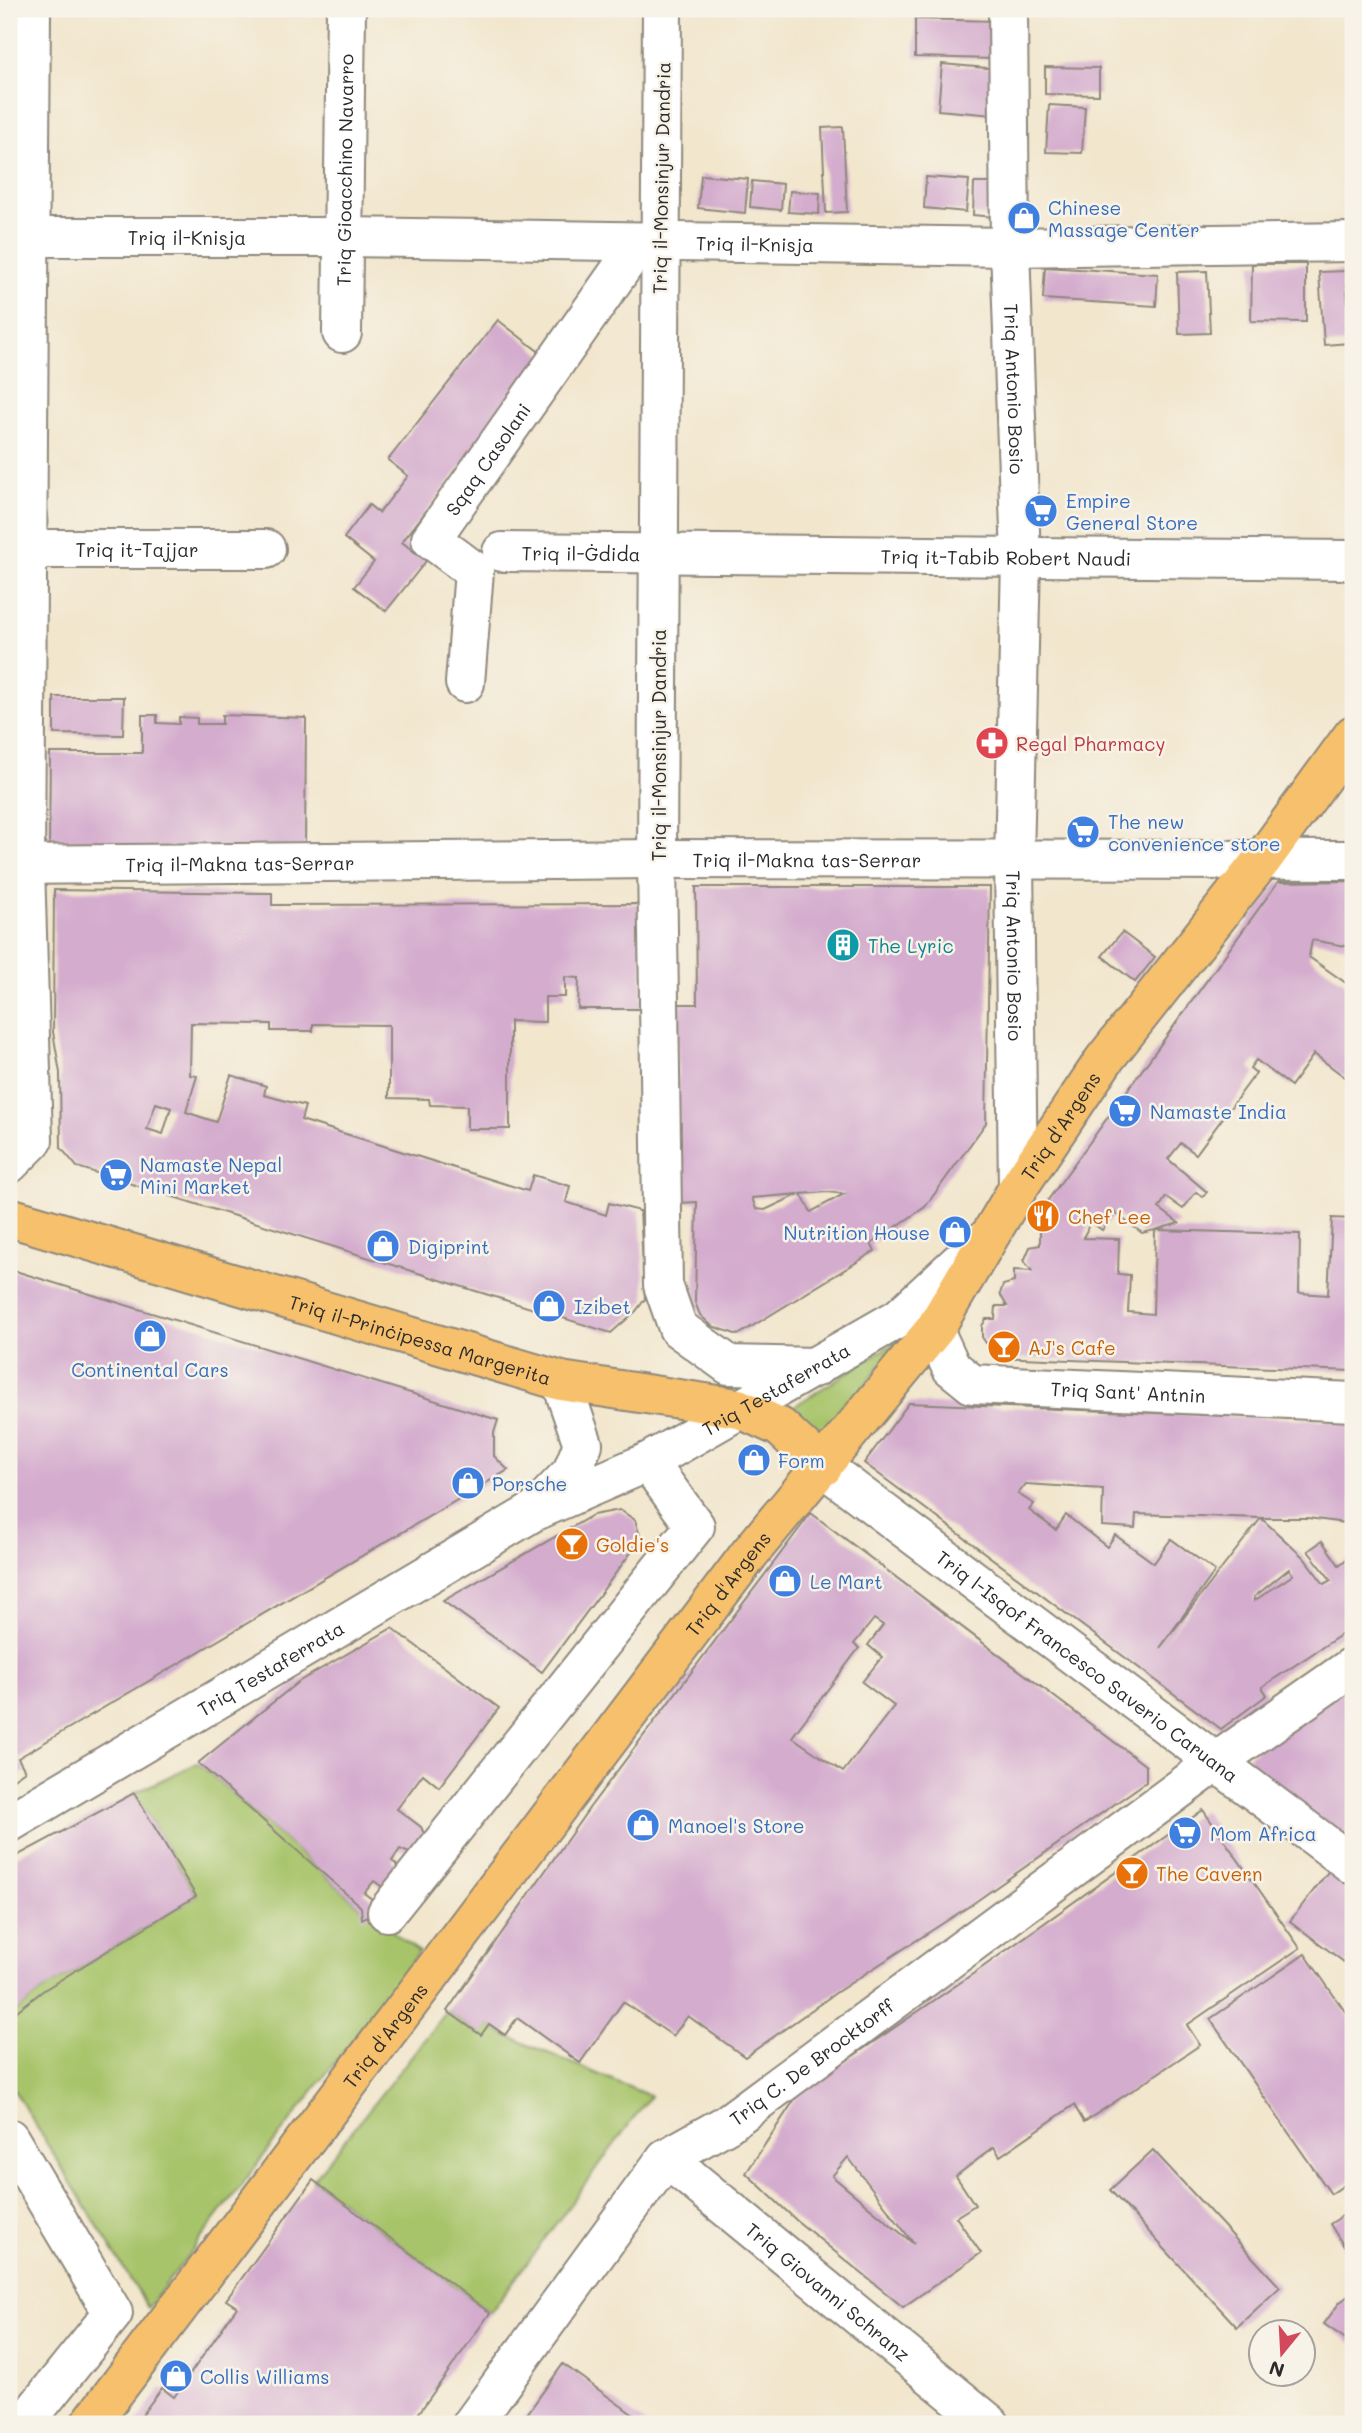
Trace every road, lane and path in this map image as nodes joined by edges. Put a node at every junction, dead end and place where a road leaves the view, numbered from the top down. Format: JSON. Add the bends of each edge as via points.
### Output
{"nodes":[{"id":1,"x":31,"y":9,"type":"edge"},
{"id":2,"x":346,"y":9,"type":"edge"},
{"id":3,"x":662,"y":9,"type":"edge"},
{"id":4,"x":1008,"y":9,"type":"edge"},
{"id":5,"x":19,"y":237,"type":"edge"},
{"id":6,"x":344,"y":237,"type":"junction"},
{"id":7,"x":650,"y":241,"type":"junction"},
{"id":8,"x":1353,"y":242,"type":"edge"},
{"id":9,"x":1010,"y":247,"type":"junction"},
{"id":10,"x":342,"y":333,"type":"dead end"},
{"id":11,"x":19,"y":549,"type":"edge"},
{"id":12,"x":266,"y":550,"type":"dead end"},
{"id":13,"x":502,"y":552,"type":"dead end"},
{"id":14,"x":659,"y":554,"type":"junction"},
{"id":15,"x":1021,"y":559,"type":"junction"},
{"id":16,"x":1353,"y":560,"type":"edge"},
{"id":17,"x":465,"y":683,"type":"dead end"},
{"id":18,"x":1353,"y":735,"type":"edge"},
{"id":19,"x":657,"y":859,"type":"junction"},
{"id":20,"x":1014,"y":860,"type":"junction"},
{"id":21,"x":1262,"y":860,"type":"junction"},
{"id":22,"x":1353,"y":860,"type":"edge"},
{"id":23,"x":17,"y":865,"type":"edge"},
{"id":24,"x":9,"y":1164,"type":"edge"},
{"id":25,"x":1018,"y":1188,"type":"junction"},
{"id":26,"x":9,"y":1217,"type":"edge"},
{"id":27,"x":995,"y":1229,"type":"junction"},
{"id":28,"x":934,"y":1330,"type":"junction"},
{"id":29,"x":816,"y":1367,"type":"junction"},
{"id":30,"x":561,"y":1381,"type":"junction"},
{"id":31,"x":1353,"y":1402,"type":"edge"},
{"id":32,"x":738,"y":1408,"type":"junction"},
{"id":33,"x":648,"y":1462,"type":"junction"},
{"id":34,"x":823,"y":1467,"type":"junction"},
{"id":35,"x":533,"y":1512,"type":"junction"},
{"id":36,"x":1353,"y":1666,"type":"edge"},
{"id":37,"x":1216,"y":1762,"type":"junction"},
{"id":38,"x":9,"y":1823,"type":"edge"},
{"id":39,"x":1353,"y":1865,"type":"edge"},
{"id":40,"x":387,"y":1912,"type":"dead end"},
{"id":41,"x":9,"y":2138,"type":"edge"},
{"id":42,"x":666,"y":2158,"type":"junction"},
{"id":43,"x":951,"y":2412,"type":"edge"},
{"id":44,"x":24,"y":2424,"type":"edge"},
{"id":45,"x":90,"y":2424,"type":"edge"},
{"id":46,"x":472,"y":2424,"type":"edge"},
{"id":47,"x":990,"y":2424,"type":"edge"}],
"edges":[{"from":1,"to":5,"type":"street"},
{"from":2,"to":6,"type":"street","name":"Triq Gioacchino Navarro"},
{"from":3,"to":7,"type":"street","name":"Triq il-Monsinjur Dandria"},
{"from":4,"to":9,"type":"street","name":"Triq Antonio Bosio"},
{"from":5,"to":6,"type":"street","name":"Triq il-Knisja"},
{"from":5,"to":11,"type":"street"},
{"from":6,"to":7,"type":"street","name":"Triq il-Knisja"},
{"from":6,"to":10,"type":"street","name":"Triq Gioacchino Navarro"},
{"from":7,"to":9,"type":"street","name":"Triq il-Knisja"},
{"from":7,"to":14,"type":"street","name":"Triq il-Monsinjur Dandria"},
{"from":7,"to":17,"type":"street","name":"Sqaq Casolani","via":[[431,539],[474,570]]},
{"from":8,"to":9,"type":"street","name":"Triq il-Knisja"},
{"from":9,"to":15,"type":"street","name":"Triq Antonio Bosio"},
{"from":11,"to":12,"type":"street","name":"Triq it-Tajjar"},
{"from":11,"to":23,"type":"street"},
{"from":13,"to":14,"type":"street","name":"Triq il-Ġdida"},
{"from":14,"to":15,"type":"street","name":"Triq it-Tabib Robert Naudi"},
{"from":14,"to":19,"type":"street","name":"Triq il-Monsinjur Dandria"},
{"from":15,"to":16,"type":"street","name":"Triq it-Tabib Robert Naudi"},
{"from":15,"to":20,"type":"street","name":"Triq Antonio Bosio"},
{"from":18,"to":21,"type":"main road","name":"Triq d'Argens"},
{"from":19,"to":20,"type":"street","name":"Triq il-Makna tas-Serrar"},
{"from":19,"to":23,"type":"street","name":"Triq il-Makna tas-Serrar"},
{"from":19,"to":29,"type":"street","name":"Triq il-Monsinjur Dandria","via":[[663,1285],[678,1328],[729,1365]]},
{"from":20,"to":21,"type":"street","name":"Triq il-Makna tas-Serrar"},
{"from":20,"to":25,"type":"street","name":"Triq Antonio Bosio"},
{"from":21,"to":22,"type":"street","name":"Triq il-Makna tas-Serrar"},
{"from":21,"to":25,"type":"main road","name":"Triq d'Argens","via":[[1104,1060]]},
{"from":23,"to":24,"type":"street","via":[[33,1140]]},
{"from":25,"to":27,"type":"main road","name":"Triq d'Argens"},
{"from":26,"to":30,"type":"main road","name":"Triq il-Prinċipessa Margerita"},
{"from":27,"to":28,"type":"main road","name":"Triq d'Argens"},
{"from":27,"to":29,"type":"street","name":"Triq Testaferrata","via":[[899,1318]]},
{"from":28,"to":31,"type":"street","name":"Triq Sant' Antnin","via":[[951,1367],[972,1384]]},
{"from":28,"to":34,"type":"main road","name":"Triq d'Argens"},
{"from":29,"to":32,"type":"street","name":"Triq Testaferrata"},
{"from":30,"to":32,"type":"main road","name":"Triq il-Prinċipessa Margerita"},
{"from":30,"to":35,"type":"street","name":"Triq Testaferrata","via":[[583,1444],[572,1472]]},
{"from":32,"to":33,"type":"street","name":"Triq Testaferrata"},
{"from":32,"to":34,"type":"main road","name":"Triq il-Prinċipessa Margerita","via":[[780,1427]]},
{"from":33,"to":35,"type":"street","name":"Triq Testaferrata"},
{"from":33,"to":40,"type":"street","via":[[695,1526]]},
{"from":34,"to":37,"type":"street","name":"Triq l-Isqof Francesco Saverio Caruana"},
{"from":34,"to":45,"type":"main road","name":"Triq d'Argens","via":[[750,1553]]},
{"from":35,"to":38,"type":"street","name":"Triq Testaferrata"},
{"from":36,"to":37,"type":"street","name":"Triq C. De Brocktorff"},
{"from":37,"to":39,"type":"street","name":"Triq l-Isqof Francesco Saverio Caruana"},
{"from":37,"to":42,"type":"street","name":"Triq C. De Brocktorff","via":[[727,2124]]},
{"from":41,"to":44,"type":"street","via":[[113,2313]]},
{"from":42,"to":43,"type":"street","name":"Triq Giovanni Schranz"},
{"from":42,"to":46,"type":"street","name":"Triq C. De Brocktorff"},
{"from":43,"to":47,"type":"street","name":"Triq Giovanni Schranz"}]}
